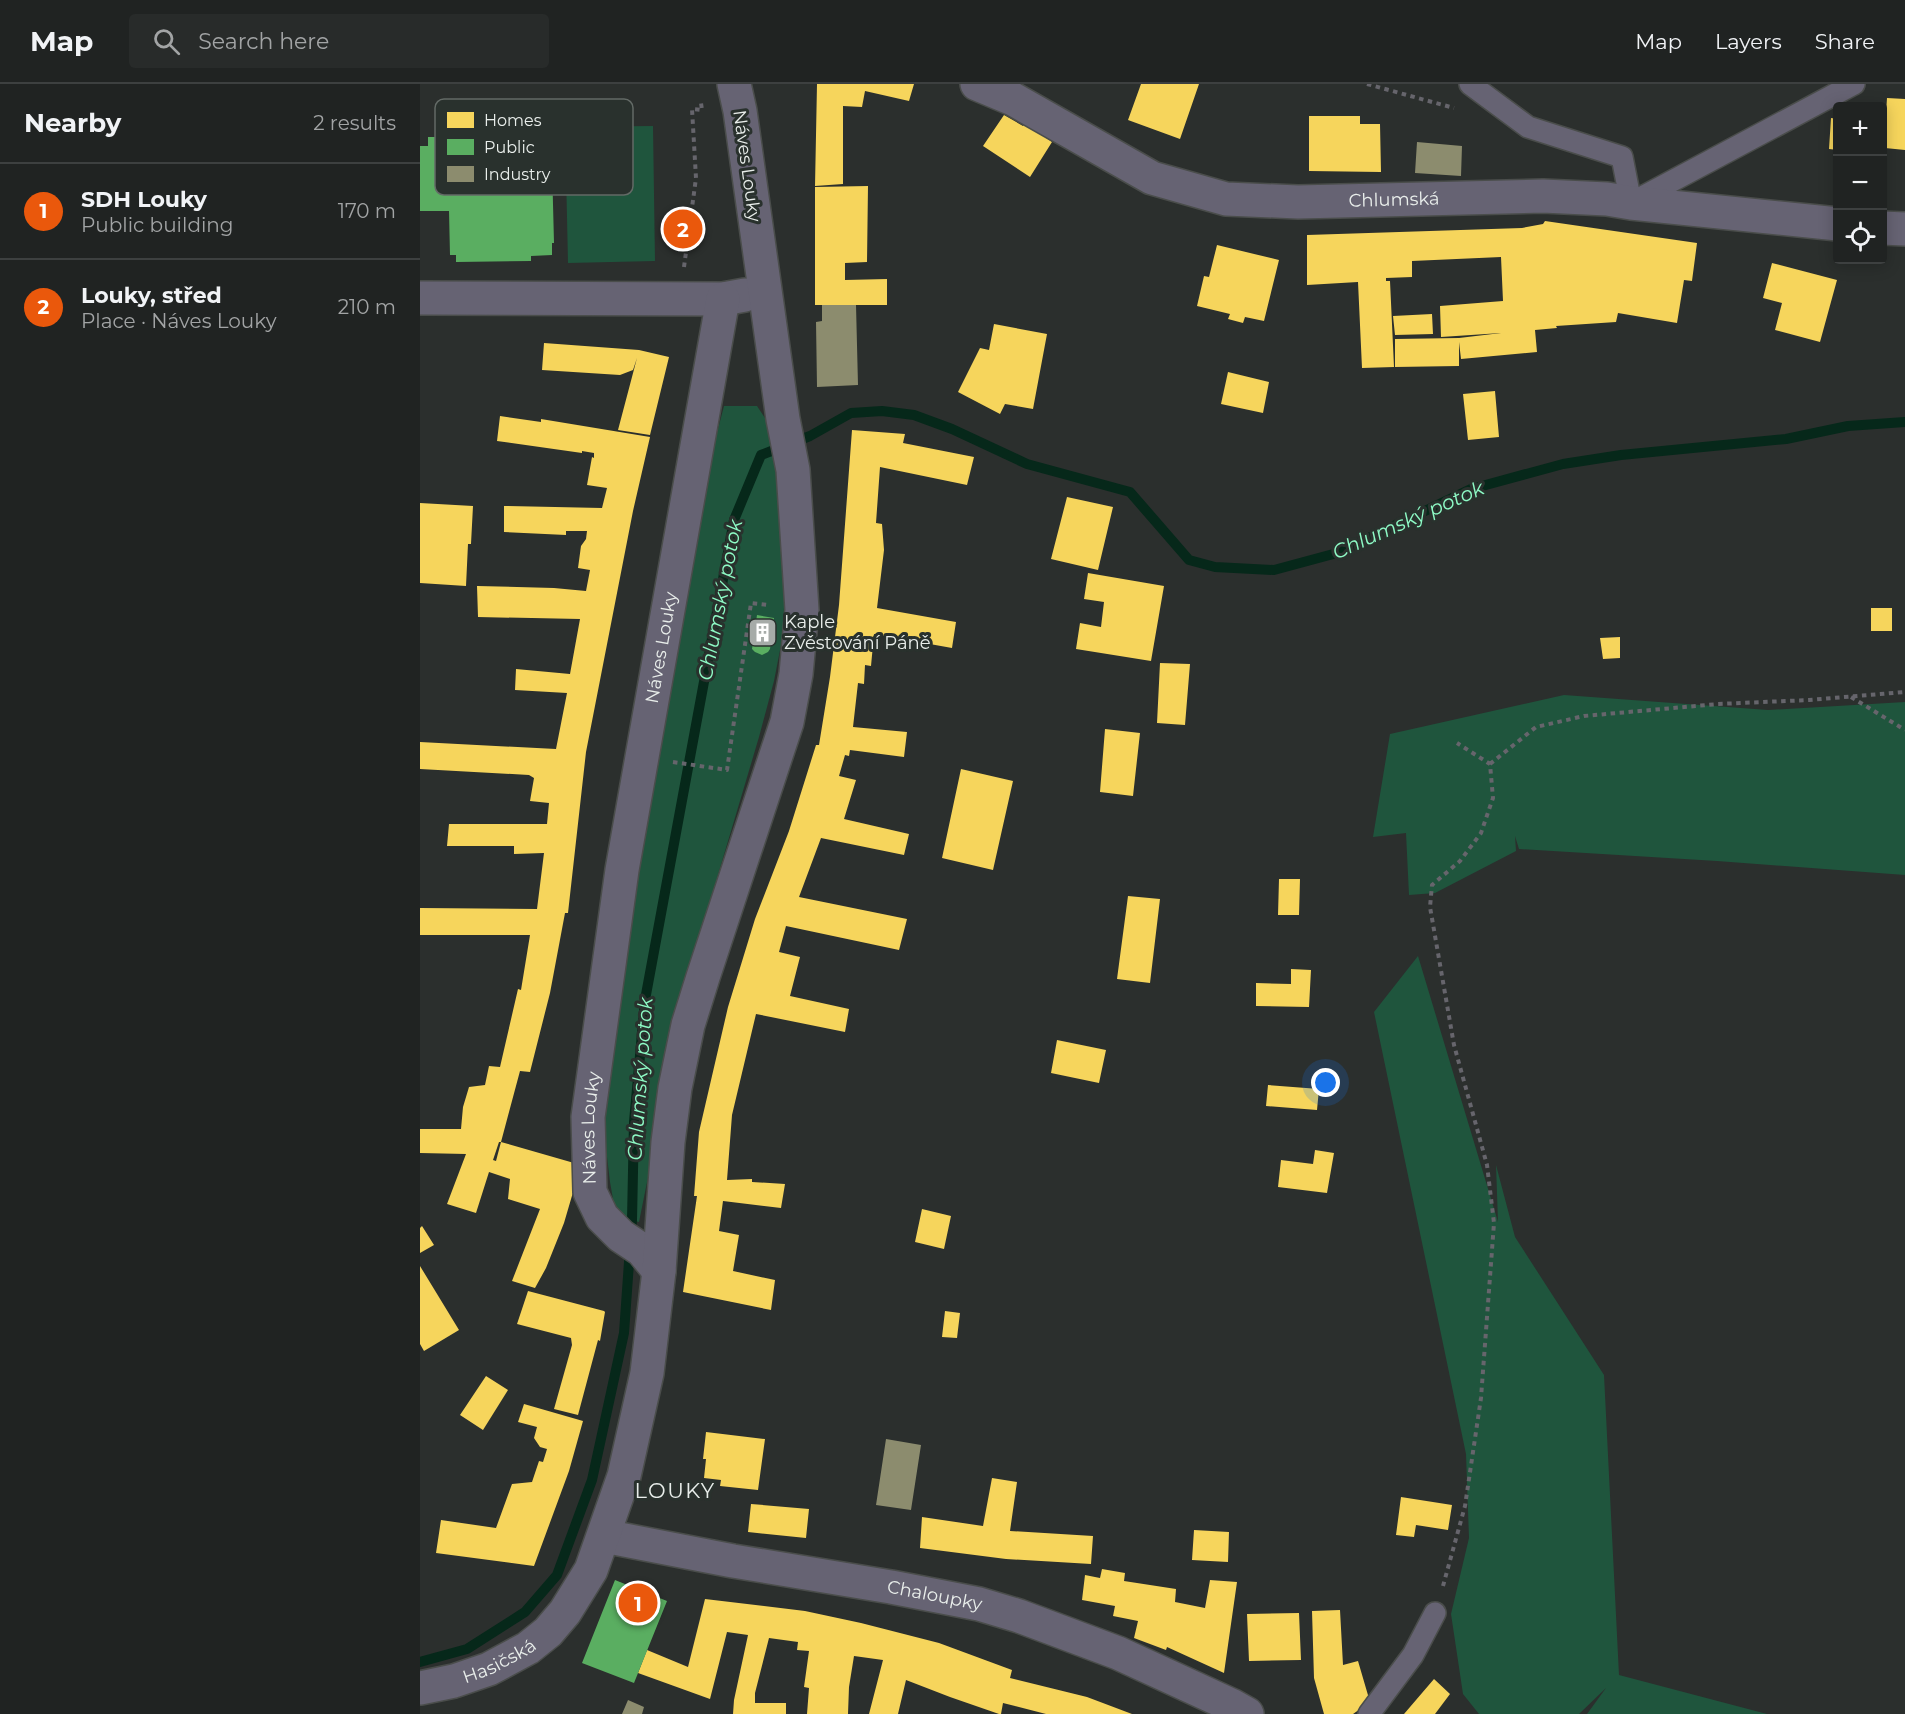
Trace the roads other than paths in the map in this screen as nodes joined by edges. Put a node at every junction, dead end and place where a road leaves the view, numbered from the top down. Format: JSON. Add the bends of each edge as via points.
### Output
{"nodes":[{"id":1,"x":734,"y":84,"type":"edge"},
{"id":2,"x":977,"y":84,"type":"edge"},
{"id":3,"x":1470,"y":84,"type":"edge"},
{"id":4,"x":1854,"y":84,"type":"edge"},
{"id":5,"x":1631,"y":203,"type":"junction"},
{"id":6,"x":1833,"y":224,"type":"edge"},
{"id":7,"x":1887,"y":228,"type":"edge"},
{"id":8,"x":1905,"y":229,"type":"edge"},
{"id":9,"x":766,"y":292,"type":"junction"},
{"id":10,"x":420,"y":298,"type":"edge"},
{"id":11,"x":723,"y":299,"type":"junction"},
{"id":12,"x":641,"y":1252,"type":"junction"},
{"id":13,"x":603,"y":1536,"type":"junction"},
{"id":14,"x":566,"y":1612,"type":"joint"},
{"id":15,"x":1435,"y":1613,"type":"road end"},
{"id":16,"x":420,"y":1688,"type":"edge"},
{"id":17,"x":1247,"y":1714,"type":"edge"},
{"id":18,"x":1369,"y":1714,"type":"edge"}],
"edges":[{"from":1,"to":9,"type":"street","name":"Náves Louky"},
{"from":2,"to":5,"type":"street","name":"Chlumská","via":[[1013,99],[1152,178],[1226,199],[1298,202],[1543,196]]},
{"from":3,"to":5,"type":"lane","via":[[1528,127],[1622,157]]},
{"from":4,"to":5,"type":"lane"},
{"from":5,"to":6,"type":"street","name":"Chlumská"},
{"from":7,"to":8,"type":"street"},
{"from":9,"to":11,"type":"street"},
{"from":9,"to":12,"type":"street","name":"Náves Louky","via":[[793,470],[802,610],[796,674],[787,722],[688,1025],[670,1132]]},
{"from":10,"to":11,"type":"street"},
{"from":11,"to":12,"type":"street","name":"Náves Louky","via":[[622,870],[588,1117],[590,1192],[602,1217]]},
{"from":12,"to":13,"type":"street","name":"Náves Louky","via":[[647,1373],[624,1476]]},
{"from":13,"to":14,"type":"street","name":"Náves Louky","via":[[591,1569]]},
{"from":13,"to":17,"type":"street","name":"Chaloupky","via":[[979,1604],[1118,1653]]},
{"from":14,"to":16,"type":"street","name":"Hasičská","via":[[528,1648],[489,1669]]},
{"from":15,"to":18,"type":"lane","via":[[1413,1655]]}]}
